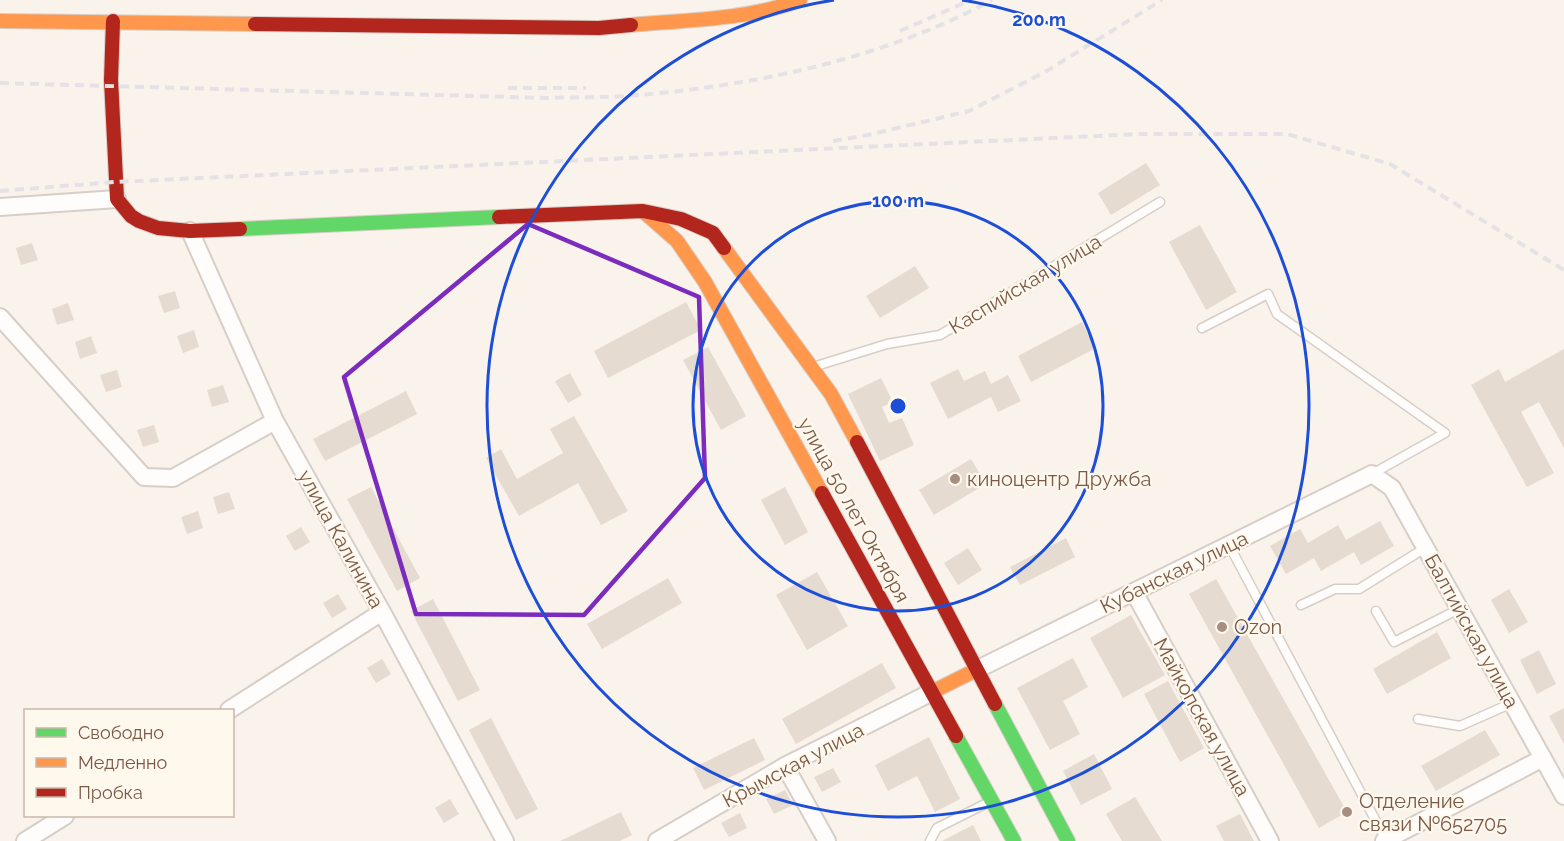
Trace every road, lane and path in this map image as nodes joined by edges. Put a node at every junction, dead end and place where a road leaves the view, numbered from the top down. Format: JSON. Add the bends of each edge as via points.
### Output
{"nodes":[{"id":1,"x":800,"y":0,"type":"edge"},
{"id":2,"x":0,"y":21,"type":"edge"},
{"id":3,"x":113,"y":21,"type":"junction"},
{"id":4,"x":117,"y":199,"type":"junction"},
{"id":5,"x":1160,"y":202,"type":"dead end"},
{"id":6,"x":0,"y":207,"type":"edge"},
{"id":7,"x":643,"y":211,"type":"junction"},
{"id":8,"x":190,"y":231,"type":"junction"},
{"id":9,"x":0,"y":317,"type":"edge"},
{"id":10,"x":1202,"y":328,"type":"dead end"},
{"id":11,"x":813,"y":368,"type":"junction"},
{"id":12,"x":275,"y":421,"type":"junction"},
{"id":13,"x":1372,"y":474,"type":"junction"},
{"id":14,"x":1229,"y":545,"type":"junction"},
{"id":15,"x":1425,"y":548,"type":"junction"},
{"id":16,"x":1134,"y":592,"type":"junction"},
{"id":17,"x":1301,"y":605,"type":"dead end"},
{"id":18,"x":1459,"y":609,"type":"junction"},
{"id":19,"x":1376,"y":611,"type":"dead end"},
{"id":20,"x":382,"y":612,"type":"junction"},
{"id":21,"x":976,"y":670,"type":"junction"},
{"id":22,"x":932,"y":692,"type":"junction"},
{"id":23,"x":1512,"y":703,"type":"junction"},
{"id":24,"x":232,"y":709,"type":"edge"},
{"id":25,"x":1418,"y":719,"type":"dead end"},
{"id":26,"x":1543,"y":758,"type":"junction"},
{"id":27,"x":785,"y":766,"type":"junction"},
{"id":28,"x":1564,"y":796,"type":"edge"},
{"id":29,"x":991,"y":801,"type":"junction"},
{"id":30,"x":63,"y":817,"type":"edge"},
{"id":31,"x":1385,"y":840,"type":"edge"},
{"id":32,"x":25,"y":841,"type":"edge"},
{"id":33,"x":505,"y":841,"type":"edge"},
{"id":34,"x":657,"y":841,"type":"edge"},
{"id":35,"x":826,"y":841,"type":"edge"},
{"id":36,"x":930,"y":841,"type":"edge"},
{"id":37,"x":1014,"y":841,"type":"edge"},
{"id":38,"x":1068,"y":841,"type":"edge"},
{"id":39,"x":1270,"y":841,"type":"edge"}],
"edges":[{"from":1,"to":3,"type":"street","via":[[722,17],[599,28]]},
{"from":2,"to":3,"type":"street"},
{"from":3,"to":4,"type":"street","via":[[111,80]]},
{"from":4,"to":6,"type":"street"},
{"from":4,"to":8,"type":"street","via":[[124,213],[139,222],[160,229]]},
{"from":5,"to":11,"type":"lane","name":"Каспийская улица","via":[[940,334],[887,344]]},
{"from":7,"to":8,"type":"street"},
{"from":7,"to":11,"type":"street","name":"улица 50 лет Октября","via":[[681,219],[713,233]]},
{"from":7,"to":22,"type":"street","name":"улица 50 лет Октября","via":[[677,241],[705,282]]},
{"from":8,"to":12,"type":"street","name":"улица Калинина"},
{"from":9,"to":12,"type":"street","via":[[144,477],[172,478]]},
{"from":10,"to":13,"type":"lane","via":[[1268,294],[1277,314],[1445,434]]},
{"from":11,"to":21,"type":"street","name":"улица 50 лет Октября","via":[[831,394]]},
{"from":12,"to":20,"type":"street","name":"улица Калинина"},
{"from":13,"to":14,"type":"street","name":"Кубанская улица"},
{"from":13,"to":15,"type":"street","name":"Балтийская улица","via":[[1392,488]]},
{"from":14,"to":16,"type":"street","name":"Кубанская улица"},
{"from":14,"to":31,"type":"lane"},
{"from":15,"to":17,"type":"lane","via":[[1359,589],[1335,589]]},
{"from":15,"to":18,"type":"street","name":"Балтийская улица"},
{"from":16,"to":21,"type":"street","name":"Кубанская улица"},
{"from":16,"to":39,"type":"street","name":"Майкопская улица"},
{"from":18,"to":19,"type":"lane","via":[[1394,642]]},
{"from":18,"to":23,"type":"street","name":"Балтийская улица"},
{"from":20,"to":24,"type":"street"},
{"from":20,"to":33,"type":"street","name":"улица Калинина"},
{"from":21,"to":22,"type":"street"},
{"from":21,"to":38,"type":"street","name":"улица 50 лет Октября"},
{"from":22,"to":27,"type":"street","name":"Крымская улица"},
{"from":22,"to":29,"type":"street","name":"улица 50 лет Октября"},
{"from":23,"to":25,"type":"lane","via":[[1460,726]]},
{"from":23,"to":26,"type":"street","name":"Балтийская улица"},
{"from":26,"to":28,"type":"street","name":"Балтийская улица"},
{"from":26,"to":31,"type":"street"},
{"from":27,"to":34,"type":"street","name":"Крымская улица"},
{"from":27,"to":35,"type":"street"},
{"from":29,"to":36,"type":"lane","via":[[937,828]]},
{"from":29,"to":37,"type":"street","name":"улица 50 лет Октября"},
{"from":30,"to":32,"type":"street"}]}
